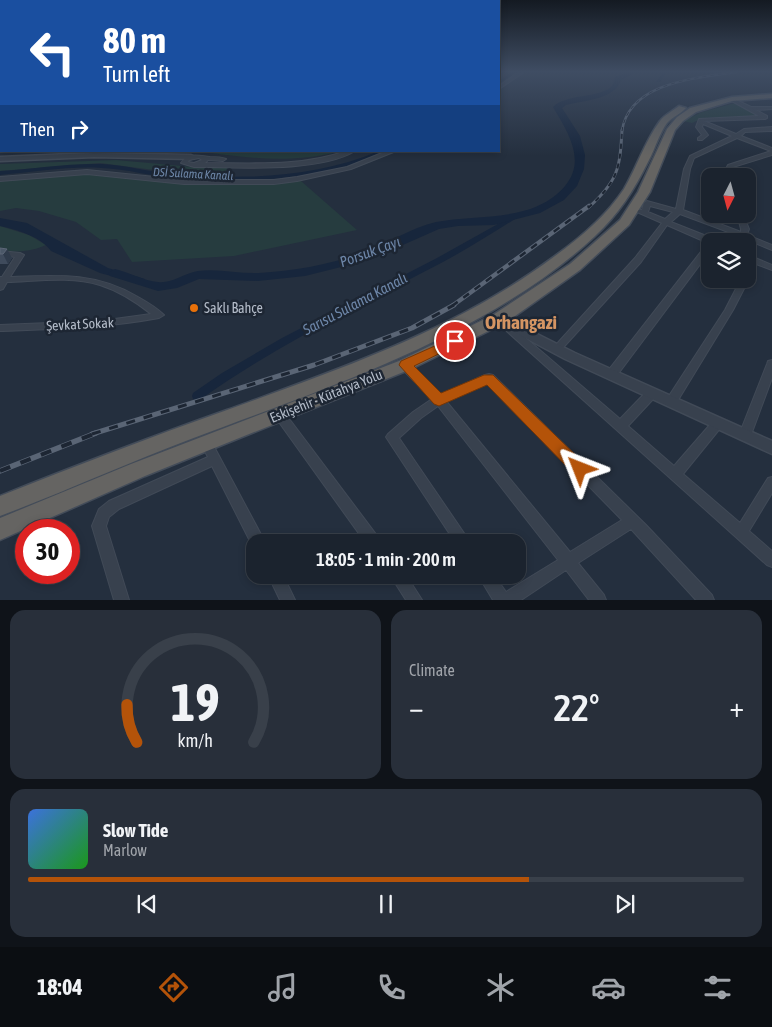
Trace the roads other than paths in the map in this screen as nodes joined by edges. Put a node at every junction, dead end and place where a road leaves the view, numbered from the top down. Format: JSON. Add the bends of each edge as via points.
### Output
{"nodes":[{"id":1,"x":710,"y":100,"type":"edge"},
{"id":2,"x":732,"y":100,"type":"joint"},
{"id":3,"x":772,"y":108,"type":"edge"},
{"id":4,"x":749,"y":109,"type":"junction"},
{"id":5,"x":772,"y":117,"type":"edge"},
{"id":6,"x":765,"y":118,"type":"junction"},
{"id":7,"x":701,"y":122,"type":"junction"},
{"id":8,"x":772,"y":122,"type":"edge"},
{"id":9,"x":772,"y":129,"type":"edge"},
{"id":10,"x":737,"y":136,"type":"junction"},
{"id":11,"x":700,"y":140,"type":"dead end"},
{"id":12,"x":349,"y":152,"type":"edge"},
{"id":13,"x":390,"y":152,"type":"edge"},
{"id":14,"x":772,"y":152,"type":"edge"},
{"id":15,"x":97,"y":153,"type":"edge"},
{"id":16,"x":204,"y":154,"type":"edge"},
{"id":17,"x":0,"y":161,"type":"edge"},
{"id":18,"x":192,"y":161,"type":"junction"},
{"id":19,"x":271,"y":163,"type":"junction"},
{"id":20,"x":729,"y":168,"type":"edge"},
{"id":21,"x":0,"y":178,"type":"edge"},
{"id":22,"x":679,"y":210,"type":"junction"},
{"id":23,"x":639,"y":211,"type":"junction"},
{"id":24,"x":666,"y":222,"type":"junction"},
{"id":25,"x":736,"y":233,"type":"edge"},
{"id":26,"x":701,"y":237,"type":"edge"},
{"id":27,"x":756,"y":241,"type":"edge"},
{"id":28,"x":772,"y":248,"type":"edge"},
{"id":29,"x":0,"y":253,"type":"edge"},
{"id":30,"x":701,"y":258,"type":"edge"},
{"id":31,"x":756,"y":261,"type":"edge"},
{"id":32,"x":772,"y":268,"type":"edge"},
{"id":33,"x":1,"y":282,"type":"edge"},
{"id":34,"x":740,"y":288,"type":"edge"},
{"id":35,"x":499,"y":319,"type":"junction"},
{"id":36,"x":0,"y":328,"type":"edge"},
{"id":37,"x":557,"y":349,"type":"junction"},
{"id":38,"x":400,"y":359,"type":"junction"},
{"id":39,"x":772,"y":364,"type":"edge"},
{"id":40,"x":611,"y":375,"type":"junction"},
{"id":41,"x":652,"y":393,"type":"junction"},
{"id":42,"x":439,"y":400,"type":"junction"},
{"id":43,"x":671,"y":402,"type":"junction"},
{"id":44,"x":280,"y":415,"type":"junction"},
{"id":45,"x":718,"y":423,"type":"junction"},
{"id":46,"x":620,"y":428,"type":"junction"},
{"id":47,"x":745,"y":435,"type":"junction"},
{"id":48,"x":772,"y":448,"type":"edge"},
{"id":49,"x":210,"y":452,"type":"junction"},
{"id":50,"x":674,"y":475,"type":"junction"},
{"id":51,"x":772,"y":482,"type":"edge"},
{"id":52,"x":0,"y":506,"type":"edge"},
{"id":53,"x":632,"y":521,"type":"junction"},
{"id":54,"x":0,"y":529,"type":"edge"},
{"id":55,"x":741,"y":533,"type":"junction"},
{"id":56,"x":254,"y":534,"type":"edge"},
{"id":57,"x":368,"y":534,"type":"edge"},
{"id":58,"x":458,"y":534,"type":"edge"},
{"id":59,"x":772,"y":560,"type":"edge"},
{"id":60,"x":568,"y":561,"type":"junction"},
{"id":61,"x":280,"y":584,"type":"edge"},
{"id":62,"x":403,"y":584,"type":"edge"},
{"id":63,"x":491,"y":584,"type":"edge"},
{"id":64,"x":122,"y":600,"type":"edge"},
{"id":65,"x":288,"y":600,"type":"edge"},
{"id":66,"x":415,"y":600,"type":"edge"},
{"id":67,"x":502,"y":600,"type":"edge"},
{"id":68,"x":507,"y":600,"type":"edge"},
{"id":69,"x":599,"y":600,"type":"edge"},
{"id":70,"x":708,"y":600,"type":"edge"}],
"edges":[{"from":1,"to":38,"type":"highway","name":"Eskişehir - Kütahya Yolu","via":[[675,112],[660,127],[629,189],[616,208],[590,234],[558,260],[480,312]]},
{"from":2,"to":4,"type":"street"},
{"from":2,"to":23,"type":"highway","name":"Eskişehir - Kütahya Yolu","via":[[693,110],[680,119],[672,129]]},
{"from":3,"to":4,"type":"street"},
{"from":4,"to":6,"type":"street"},
{"from":5,"to":6,"type":"street"},
{"from":6,"to":7,"type":"street"},
{"from":6,"to":8,"type":"street"},
{"from":7,"to":10,"type":"street"},
{"from":7,"to":11,"type":"street","via":[[699,126],[705,135]]},
{"from":9,"to":10,"type":"street","via":[[744,131]]},
{"from":10,"to":14,"type":"street"},
{"from":10,"to":22,"type":"street","via":[[692,157]]},
{"from":12,"to":19,"type":"street","via":[[326,159]]},
{"from":13,"to":21,"type":"street","via":[[349,168],[274,182],[184,182],[88,172]]},
{"from":14,"to":20,"type":"street"},
{"from":15,"to":17,"type":"street"},
{"from":15,"to":18,"type":"street"},
{"from":16,"to":18,"type":"street"},
{"from":16,"to":19,"type":"street"},
{"from":17,"to":18,"type":"street"},
{"from":18,"to":19,"type":"street"},
{"from":22,"to":23,"type":"street","via":[[647,203]]},
{"from":22,"to":24,"type":"street"},
{"from":22,"to":25,"type":"street"},
{"from":23,"to":24,"type":"street"},
{"from":23,"to":35,"type":"highway","name":"Eskişehir - Kütahya Yolu","via":[[575,267]]},
{"from":24,"to":26,"type":"street"},
{"from":24,"to":37,"type":"street","via":[[638,260]]},
{"from":27,"to":28,"type":"street"},
{"from":29,"to":33,"type":"street","via":[[20,256]]},
{"from":30,"to":40,"type":"street"},
{"from":31,"to":32,"type":"street"},
{"from":33,"to":36,"type":"street","name":"Şevkat Sokak","via":[[59,278],[103,284],[159,315],[135,321]]},
{"from":34,"to":43,"type":"street"},
{"from":35,"to":37,"type":"street"},
{"from":35,"to":38,"type":"highway","name":"Eskişehir - Kütahya Yolu"},
{"from":35,"to":46,"type":"street"},
{"from":37,"to":40,"type":"street"},
{"from":38,"to":42,"type":"street"},
{"from":38,"to":44,"type":"highway","name":"Eskişehir - Kütahya Yolu"},
{"from":38,"to":52,"type":"highway","name":"Eskişehir - Kütahya Yolu","via":[[305,389]]},
{"from":39,"to":47,"type":"street"},
{"from":40,"to":41,"type":"street"},
{"from":41,"to":43,"type":"street"},
{"from":41,"to":46,"type":"street"},
{"from":42,"to":53,"type":"street","via":[[488,378]]},
{"from":42,"to":58,"type":"street","via":[[392,438]]},
{"from":42,"to":60,"type":"street"},
{"from":43,"to":45,"type":"street"},
{"from":44,"to":49,"type":"highway","name":"Eskişehir - Kütahya Yolu"},
{"from":44,"to":57,"type":"street"},
{"from":45,"to":47,"type":"street"},
{"from":45,"to":50,"type":"street"},
{"from":46,"to":50,"type":"street"},
{"from":47,"to":48,"type":"street"},
{"from":49,"to":54,"type":"highway","name":"Eskişehir - Kütahya Yolu","via":[[138,470]]},
{"from":49,"to":56,"type":"street"},
{"from":49,"to":64,"type":"street","via":[[114,505],[101,517],[99,526]]},
{"from":50,"to":55,"type":"street"},
{"from":51,"to":55,"type":"street"},
{"from":53,"to":60,"type":"street"},
{"from":53,"to":70,"type":"street"},
{"from":55,"to":59,"type":"street"},
{"from":60,"to":68,"type":"street"},
{"from":60,"to":69,"type":"street"},
{"from":61,"to":65,"type":"street"},
{"from":62,"to":66,"type":"street"},
{"from":63,"to":67,"type":"street"}]}
